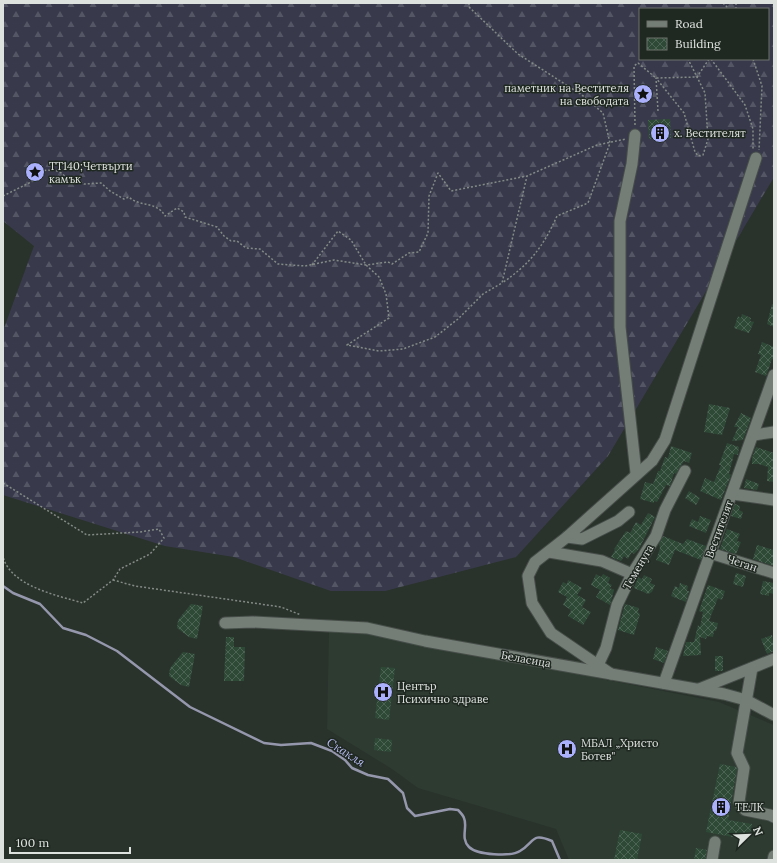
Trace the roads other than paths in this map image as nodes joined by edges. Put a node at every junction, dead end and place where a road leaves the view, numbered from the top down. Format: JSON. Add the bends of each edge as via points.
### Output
{"nodes":[{"id":1,"x":635,"y":135,"type":"road end"},
{"id":2,"x":756,"y":158,"type":"road end"},
{"id":3,"x":773,"y":382,"type":"edge"},
{"id":4,"x":774,"y":432,"type":"edge"},
{"id":5,"x":754,"y":435,"type":"junction"},
{"id":6,"x":685,"y":471,"type":"dead end"},
{"id":7,"x":636,"y":473,"type":"junction"},
{"id":8,"x":733,"y":494,"type":"junction"},
{"id":9,"x":774,"y":500,"type":"edge"},
{"id":10,"x":629,"y":512,"type":"dead end"},
{"id":11,"x":567,"y":537,"type":"junction"},
{"id":12,"x":549,"y":552,"type":"junction"},
{"id":13,"x":710,"y":553,"type":"junction"},
{"id":14,"x":774,"y":573,"type":"edge"},
{"id":15,"x":632,"y":574,"type":"junction"},
{"id":16,"x":225,"y":623,"type":"dead end"},
{"id":17,"x":774,"y":659,"type":"edge"},
{"id":18,"x":598,"y":666,"type":"junction"},
{"id":19,"x":752,"y":668,"type":"junction"},
{"id":20,"x":611,"y":674,"type":"junction"},
{"id":21,"x":664,"y":683,"type":"junction"},
{"id":22,"x":696,"y":690,"type":"junction"},
{"id":23,"x":746,"y":700,"type":"junction"},
{"id":24,"x":774,"y":715,"type":"edge"},
{"id":25,"x":774,"y":817,"type":"edge"},
{"id":26,"x":715,"y":842,"type":"dead end"},
{"id":27,"x":774,"y":856,"type":"edge"},
{"id":28,"x":712,"y":860,"type":"edge"},
{"id":29,"x":773,"y":860,"type":"edge"}],
"edges":[{"from":1,"to":7,"type":"street","via":[[632,164],[620,221],[620,327]]},
{"from":2,"to":7,"type":"street","via":[[665,440],[652,461]]},
{"from":3,"to":5,"type":"street","name":"Вестителят"},
{"from":4,"to":5,"type":"street"},
{"from":5,"to":8,"type":"street","name":"Вестителят"},
{"from":6,"to":15,"type":"street","name":"Теменуга","via":[[665,510],[656,536]]},
{"from":7,"to":11,"type":"street"},
{"from":8,"to":9,"type":"street"},
{"from":8,"to":13,"type":"street","name":"Вестителят"},
{"from":10,"to":11,"type":"street","via":[[618,521],[582,539]]},
{"from":11,"to":12,"type":"street"},
{"from":12,"to":15,"type":"street","via":[[602,561]]},
{"from":12,"to":18,"type":"street","via":[[535,562],[528,576],[532,603],[551,633]]},
{"from":13,"to":14,"type":"street","name":"Чеган"},
{"from":13,"to":21,"type":"street","name":"Вестителят"},
{"from":15,"to":18,"type":"street","name":"Теменуга","via":[[617,605],[606,648]]},
{"from":16,"to":20,"type":"street","name":"Беласица","via":[[367,628],[425,641]]},
{"from":17,"to":19,"type":"street"},
{"from":18,"to":20,"type":"street"},
{"from":19,"to":22,"type":"street"},
{"from":19,"to":23,"type":"street"},
{"from":20,"to":21,"type":"street","name":"Беласица"},
{"from":21,"to":22,"type":"street","name":"Беласица"},
{"from":22,"to":23,"type":"street","name":"Беласица"},
{"from":23,"to":24,"type":"street","name":"Беласица"},
{"from":23,"to":25,"type":"street","via":[[737,753],[744,768],[739,802],[744,810],[770,814]]},
{"from":26,"to":28,"type":"street"},
{"from":27,"to":29,"type":"street"}]}
